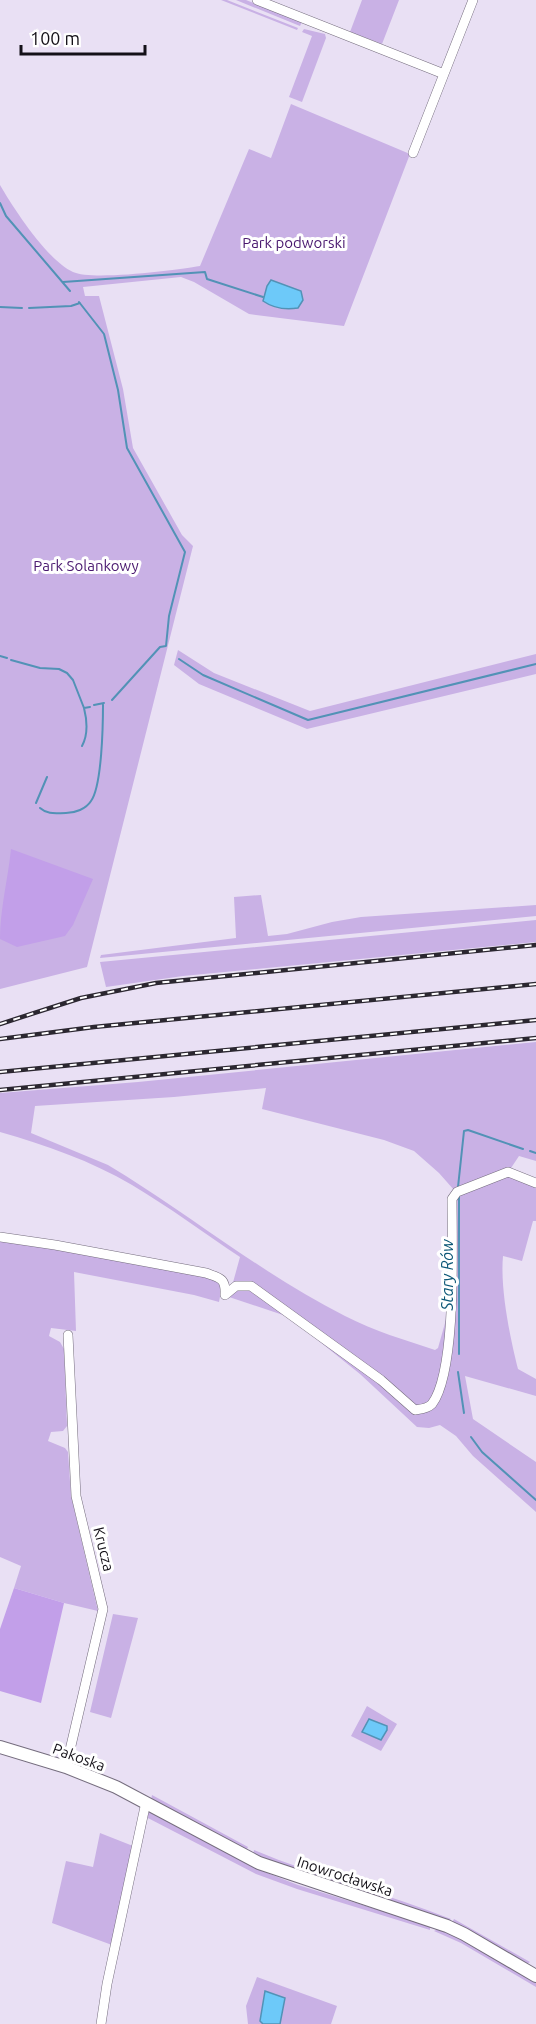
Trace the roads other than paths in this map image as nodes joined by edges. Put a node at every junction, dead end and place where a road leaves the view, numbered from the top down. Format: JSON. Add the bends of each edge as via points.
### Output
{"nodes":[{"id":1,"x":257,"y":0,"type":"edge"},
{"id":2,"x":473,"y":0,"type":"edge"},
{"id":3,"x":444,"y":74,"type":"junction"},
{"id":4,"x":413,"y":153,"type":"dead end"},
{"id":5,"x":536,"y":1183,"type":"edge"},
{"id":6,"x":0,"y":1237,"type":"edge"},
{"id":7,"x":68,"y":1335,"type":"dead end"},
{"id":8,"x":0,"y":1747,"type":"edge"},
{"id":9,"x":66,"y":1767,"type":"junction"},
{"id":10,"x":146,"y":1802,"type":"junction"},
{"id":11,"x":536,"y":1976,"type":"edge"},
{"id":12,"x":101,"y":2024,"type":"edge"}],
"edges":[{"from":1,"to":3,"type":"street"},
{"from":2,"to":3,"type":"street"},
{"from":3,"to":4,"type":"street"},
{"from":5,"to":6,"type":"street","via":[[508,1172],[457,1192],[452,1199],[447,1360],[441,1383],[425,1409],[415,1410],[381,1380],[251,1286],[236,1286],[225,1295],[222,1280],[206,1273]]},
{"from":7,"to":9,"type":"street","name":"Krucza","via":[[76,1496],[104,1609]]},
{"from":8,"to":9,"type":"main road","name":"Pakoska"},
{"from":9,"to":10,"type":"main road","name":"Pakoska"},
{"from":10,"to":11,"type":"main road","name":"Inowrocławska","via":[[259,1863],[447,1926]]},
{"from":10,"to":12,"type":"street"}]}
